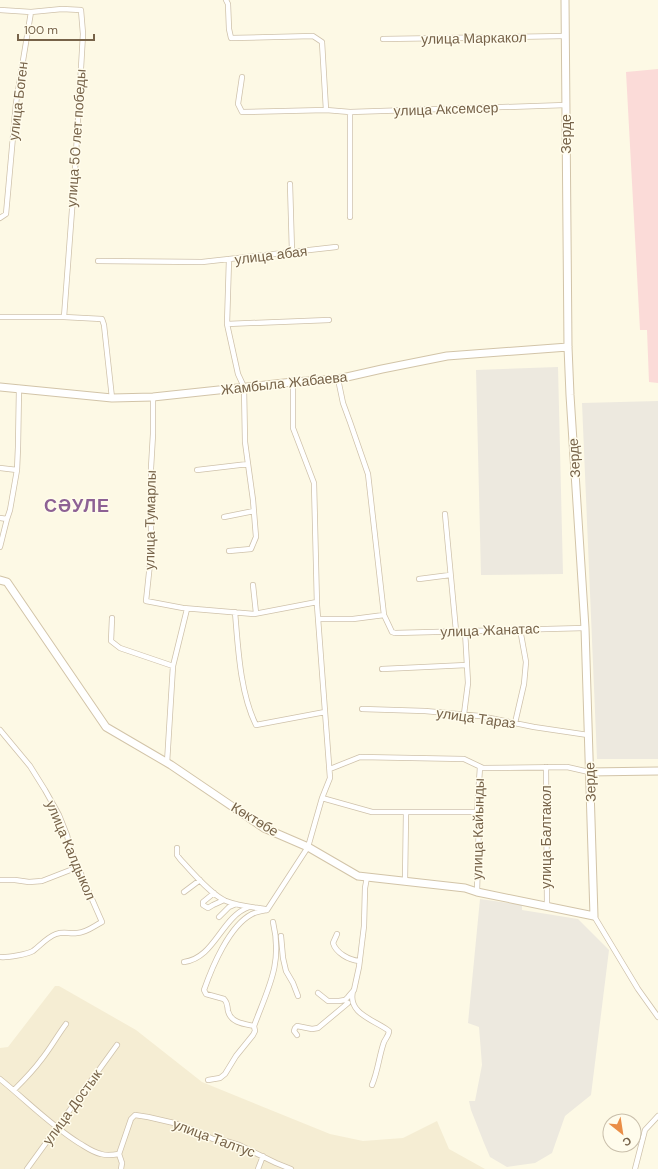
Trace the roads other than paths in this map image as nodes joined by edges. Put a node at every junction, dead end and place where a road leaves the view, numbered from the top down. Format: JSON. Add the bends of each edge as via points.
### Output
{"nodes":[{"id":1,"x":226,"y":0,"type":"edge"},
{"id":2,"x":565,"y":0,"type":"edge"},
{"id":3,"x":0,"y":10,"type":"edge"},
{"id":4,"x":31,"y":12,"type":"junction"},
{"id":5,"x":565,"y":36,"type":"junction"},
{"id":6,"x":383,"y":39,"type":"dead end"},
{"id":7,"x":242,"y":77,"type":"dead end"},
{"id":8,"x":566,"y":105,"type":"junction"},
{"id":9,"x":326,"y":110,"type":"junction"},
{"id":10,"x":350,"y":112,"type":"junction"},
{"id":11,"x":290,"y":184,"type":"dead end"},
{"id":12,"x":350,"y":217,"type":"dead end"},
{"id":13,"x":0,"y":218,"type":"edge"},
{"id":14,"x":336,"y":247,"type":"dead end"},
{"id":15,"x":292,"y":252,"type":"junction"},
{"id":16,"x":229,"y":259,"type":"junction"},
{"id":17,"x":98,"y":261,"type":"dead end"},
{"id":18,"x":0,"y":316,"type":"edge"},
{"id":19,"x":64,"y":317,"type":"junction"},
{"id":20,"x":329,"y":320,"type":"dead end"},
{"id":21,"x":227,"y":324,"type":"junction"},
{"id":22,"x":568,"y":347,"type":"junction"},
{"id":23,"x":338,"y":379,"type":"junction"},
{"id":24,"x":292,"y":382,"type":"junction"},
{"id":25,"x":0,"y":387,"type":"edge"},
{"id":26,"x":244,"y":387,"type":"junction"},
{"id":27,"x":19,"y":388,"type":"junction"},
{"id":28,"x":153,"y":397,"type":"junction"},
{"id":29,"x":112,"y":398,"type":"junction"},
{"id":30,"x":248,"y":464,"type":"junction"},
{"id":31,"x":0,"y":468,"type":"edge"},
{"id":32,"x":17,"y":470,"type":"junction"},
{"id":33,"x":197,"y":470,"type":"dead end"},
{"id":34,"x":254,"y":511,"type":"junction"},
{"id":35,"x":445,"y":514,"type":"dead end"},
{"id":36,"x":224,"y":517,"type":"dead end"},
{"id":37,"x":0,"y":518,"type":"edge"},
{"id":38,"x":7,"y":519,"type":"junction"},
{"id":39,"x":0,"y":547,"type":"edge"},
{"id":40,"x":229,"y":551,"type":"dead end"},
{"id":41,"x":450,"y":575,"type":"junction"},
{"id":42,"x":0,"y":580,"type":"edge"},
{"id":43,"x":419,"y":580,"type":"dead end"},
{"id":44,"x":253,"y":585,"type":"dead end"},
{"id":45,"x":317,"y":602,"type":"junction"},
{"id":46,"x":187,"y":609,"type":"junction"},
{"id":47,"x":234,"y":612,"type":"junction"},
{"id":48,"x":256,"y":613,"type":"junction"},
{"id":49,"x":384,"y":615,"type":"junction"},
{"id":50,"x":112,"y":618,"type":"dead end"},
{"id":51,"x":318,"y":619,"type":"junction"},
{"id":52,"x":585,"y":628,"type":"junction"},
{"id":53,"x":520,"y":629,"type":"junction"},
{"id":54,"x":456,"y":631,"type":"junction"},
{"id":55,"x":465,"y":631,"type":"junction"},
{"id":56,"x":467,"y":665,"type":"junction"},
{"id":57,"x":173,"y":666,"type":"junction"},
{"id":58,"x":382,"y":669,"type":"dead end"},
{"id":59,"x":362,"y":710,"type":"dead end"},
{"id":60,"x":325,"y":712,"type":"junction"},
{"id":61,"x":464,"y":714,"type":"junction"},
{"id":62,"x":515,"y":723,"type":"junction"},
{"id":63,"x":0,"y":730,"type":"edge"},
{"id":64,"x":588,"y":735,"type":"junction"},
{"id":65,"x":167,"y":763,"type":"junction"},
{"id":66,"x":480,"y":766,"type":"junction"},
{"id":67,"x":546,"y":767,"type":"junction"},
{"id":68,"x":330,"y":769,"type":"junction"},
{"id":69,"x":658,"y":771,"type":"edge"},
{"id":70,"x":589,"y":772,"type":"junction"},
{"id":71,"x":322,"y":798,"type":"junction"},
{"id":72,"x":406,"y":812,"type":"junction"},
{"id":73,"x":477,"y":812,"type":"junction"},
{"id":74,"x":308,"y":847,"type":"junction"},
{"id":75,"x":177,"y":848,"type":"dead end"},
{"id":76,"x":78,"y":867,"type":"junction"},
{"id":77,"x":367,"y":878,"type":"junction"},
{"id":78,"x":0,"y":880,"type":"edge"},
{"id":79,"x":200,"y":880,"type":"junction"},
{"id":80,"x":406,"y":882,"type":"junction"},
{"id":81,"x":184,"y":892,"type":"dead end"},
{"id":82,"x":477,"y":892,"type":"junction"},
{"id":83,"x":214,"y":893,"type":"junction"},
{"id":84,"x":224,"y":900,"type":"junction"},
{"id":85,"x":236,"y":904,"type":"junction"},
{"id":86,"x":250,"y":906,"type":"junction"},
{"id":87,"x":547,"y":906,"type":"junction"},
{"id":88,"x":267,"y":910,"type":"junction"},
{"id":89,"x":594,"y":916,"type":"junction"},
{"id":90,"x":219,"y":917,"type":"dead end"},
{"id":91,"x":273,"y":922,"type":"dead end"},
{"id":92,"x":337,"y":934,"type":"dead end"},
{"id":93,"x":281,"y":936,"type":"dead end"},
{"id":94,"x":0,"y":957,"type":"edge"},
{"id":95,"x":359,"y":961,"type":"junction"},
{"id":96,"x":184,"y":962,"type":"dead end"},
{"id":97,"x":354,"y":990,"type":"junction"},
{"id":98,"x":318,"y":993,"type":"dead end"},
{"id":99,"x":298,"y":996,"type":"dead end"},
{"id":100,"x":348,"y":1003,"type":"dead end"},
{"id":101,"x":658,"y":1016,"type":"edge"},
{"id":102,"x":66,"y":1024,"type":"dead end"},
{"id":103,"x":254,"y":1026,"type":"junction"},
{"id":104,"x":296,"y":1035,"type":"dead end"},
{"id":105,"x":117,"y":1045,"type":"dead end"},
{"id":106,"x":0,"y":1079,"type":"edge"},
{"id":107,"x":208,"y":1080,"type":"dead end"},
{"id":108,"x":372,"y":1085,"type":"dead end"},
{"id":109,"x":14,"y":1090,"type":"junction"},
{"id":110,"x":658,"y":1116,"type":"edge"},
{"id":111,"x":57,"y":1127,"type":"junction"},
{"id":112,"x":119,"y":1154,"type":"junction"},
{"id":113,"x":263,"y":1156,"type":"junction"},
{"id":114,"x":27,"y":1169,"type":"edge"},
{"id":115,"x":122,"y":1169,"type":"edge"},
{"id":116,"x":258,"y":1169,"type":"edge"},
{"id":117,"x":291,"y":1169,"type":"edge"},
{"id":118,"x":634,"y":1169,"type":"edge"}],
"edges":[{"from":1,"to":9,"type":"street","via":[[231,38],[313,36],[322,42]]},
{"from":2,"to":5,"type":"street","name":"Зерде"},
{"from":3,"to":4,"type":"street"},
{"from":4,"to":13,"type":"street","name":"улица Боген","via":[[16,103],[6,214]]},
{"from":4,"to":19,"type":"street","name":"улица 50 лет победы","via":[[81,10],[83,34]]},
{"from":5,"to":6,"type":"street","name":"улица Маркакол"},
{"from":5,"to":8,"type":"street","name":"Зерде"},
{"from":7,"to":9,"type":"street","name":"улица Аксемсер","via":[[238,104],[242,112]]},
{"from":8,"to":10,"type":"street","name":"улица Аксемсер"},
{"from":8,"to":22,"type":"street","name":"Зерде"},
{"from":9,"to":10,"type":"street","name":"улица Аксемсер"},
{"from":10,"to":12,"type":"street"},
{"from":11,"to":15,"type":"street"},
{"from":14,"to":15,"type":"street","name":"улица абая"},
{"from":15,"to":16,"type":"street","name":"улица абая"},
{"from":16,"to":17,"type":"street","via":[[202,262]]},
{"from":16,"to":21,"type":"street","name":"улица абая"},
{"from":18,"to":19,"type":"street"},
{"from":19,"to":29,"type":"street","via":[[102,319]]},
{"from":20,"to":21,"type":"street"},
{"from":21,"to":26,"type":"street","name":"улица абая","via":[[238,374]]},
{"from":22,"to":23,"type":"street","name":"Жамбыла Жабаева","via":[[447,356]]},
{"from":22,"to":52,"type":"street","name":"Зерде"},
{"from":23,"to":24,"type":"street","name":"Жамбыла Жабаева"},
{"from":23,"to":49,"type":"street","via":[[343,403],[368,474]]},
{"from":24,"to":26,"type":"street","name":"Жамбыла Жабаева"},
{"from":24,"to":45,"type":"street","via":[[293,428],[314,483]]},
{"from":25,"to":27,"type":"street","name":"Жамбыла Жабаева"},
{"from":26,"to":28,"type":"street","name":"Жамбыла Жабаева"},
{"from":26,"to":30,"type":"street"},
{"from":27,"to":29,"type":"street","name":"Жамбыла Жабаева"},
{"from":27,"to":32,"type":"street"},
{"from":28,"to":29,"type":"street","name":"Жамбыла Жабаева"},
{"from":28,"to":46,"type":"street","name":"улица Тумарлы","via":[[151,554],[146,602]]},
{"from":30,"to":33,"type":"street"},
{"from":30,"to":34,"type":"street"},
{"from":31,"to":32,"type":"street"},
{"from":32,"to":38,"type":"street"},
{"from":34,"to":36,"type":"street"},
{"from":34,"to":40,"type":"street","via":[[256,537],[251,549]]},
{"from":35,"to":41,"type":"street"},
{"from":37,"to":38,"type":"street"},
{"from":38,"to":39,"type":"street"},
{"from":41,"to":43,"type":"street"},
{"from":41,"to":54,"type":"street"},
{"from":42,"to":65,"type":"street","name":"Көктөбе","via":[[7,582],[106,727]]},
{"from":44,"to":48,"type":"street"},
{"from":45,"to":48,"type":"street","name":"улица Тумарлы"},
{"from":45,"to":51,"type":"street"},
{"from":46,"to":47,"type":"street","name":"улица Тумарлы"},
{"from":46,"to":57,"type":"street"},
{"from":47,"to":48,"type":"street","name":"улица Тумарлы"},
{"from":47,"to":60,"type":"street","via":[[240,667],[250,713],[256,725]]},
{"from":49,"to":51,"type":"street","via":[[353,619]]},
{"from":49,"to":54,"type":"street","name":"улица Жанатас","via":[[390,630],[395,633]]},
{"from":50,"to":57,"type":"street","via":[[111,641],[120,648]]},
{"from":51,"to":60,"type":"street"},
{"from":52,"to":53,"type":"street","name":"улица Жанатас"},
{"from":52,"to":64,"type":"street","name":"Зерде"},
{"from":53,"to":55,"type":"street","name":"улица Жанатас"},
{"from":53,"to":62,"type":"street","via":[[526,662]]},
{"from":54,"to":55,"type":"street","name":"улица Жанатас"},
{"from":55,"to":56,"type":"street"},
{"from":56,"to":58,"type":"street"},
{"from":56,"to":61,"type":"street","via":[[468,683]]},
{"from":57,"to":65,"type":"street"},
{"from":59,"to":61,"type":"street","name":"улица Тараз","via":[[425,710]]},
{"from":60,"to":68,"type":"street"},
{"from":61,"to":62,"type":"street","name":"улица Тараз"},
{"from":62,"to":64,"type":"street","name":"улица Тараз"},
{"from":63,"to":76,"type":"street","name":"улица Калдыкол","via":[[30,766],[45,790],[59,815]]},
{"from":64,"to":70,"type":"street","name":"Зерде"},
{"from":65,"to":74,"type":"street","name":"Көктөбе","via":[[264,828]]},
{"from":66,"to":67,"type":"street"},
{"from":66,"to":68,"type":"street","via":[[464,759],[360,757]]},
{"from":66,"to":73,"type":"street","name":"улица Кайынды"},
{"from":67,"to":70,"type":"street","via":[[567,767]]},
{"from":67,"to":87,"type":"street","name":"улица Балтакол"},
{"from":68,"to":71,"type":"street","via":[[330,778]]},
{"from":69,"to":70,"type":"street"},
{"from":70,"to":89,"type":"street","name":"Зерде"},
{"from":71,"to":72,"type":"street","via":[[372,812]]},
{"from":71,"to":74,"type":"street"},
{"from":72,"to":73,"type":"street"},
{"from":72,"to":80,"type":"street"},
{"from":73,"to":82,"type":"street","name":"улица Кайынды"},
{"from":74,"to":77,"type":"street","name":"Көктөбе","via":[[358,876]]},
{"from":74,"to":88,"type":"street"},
{"from":75,"to":79,"type":"street","via":[[177,855]]},
{"from":76,"to":78,"type":"street","via":[[42,881]]},
{"from":76,"to":94,"type":"street","name":"улица Калдыкол","via":[[102,922],[76,934],[57,934],[46,939],[32,951]]},
{"from":77,"to":80,"type":"street","name":"Көктөбе"},
{"from":77,"to":95,"type":"street"},
{"from":79,"to":81,"type":"street"},
{"from":79,"to":83,"type":"street"},
{"from":80,"to":82,"type":"street","name":"Көктөбе","via":[[465,888]]},
{"from":82,"to":87,"type":"street","name":"Көктөбе"},
{"from":83,"to":84,"type":"street"},
{"from":83,"to":84,"type":"street","via":[[203,902],[203,905],[208,908]]},
{"from":84,"to":85,"type":"street"},
{"from":85,"to":86,"type":"street"},
{"from":85,"to":90,"type":"street"},
{"from":86,"to":88,"type":"street"},
{"from":86,"to":96,"type":"street","via":[[238,912],[210,948],[192,961]]},
{"from":87,"to":89,"type":"street","name":"Көктөбе"},
{"from":88,"to":103,"type":"street","via":[[252,914],[236,927],[217,957],[204,990],[206,994],[226,1001],[229,1014],[234,1021]]},
{"from":89,"to":101,"type":"street","via":[[638,989]]},
{"from":91,"to":103,"type":"street","via":[[276,947],[274,971]]},
{"from":92,"to":95,"type":"street","via":[[333,943],[335,949],[350,959]]},
{"from":93,"to":99,"type":"street","via":[[286,971]]},
{"from":95,"to":97,"type":"street"},
{"from":97,"to":98,"type":"street","via":[[345,1000],[339,1001],[325,1000]]},
{"from":97,"to":108,"type":"street","via":[[352,1000],[357,1010],[390,1033]]},
{"from":100,"to":104,"type":"street","via":[[318,1028],[297,1026],[294,1031]]},
{"from":102,"to":109,"type":"street","via":[[42,1059]]},
{"from":103,"to":107,"type":"street","via":[[253,1035],[225,1074],[220,1078]]},
{"from":105,"to":111,"type":"street","name":"улица Достык"},
{"from":106,"to":109,"type":"street"},
{"from":109,"to":111,"type":"street"},
{"from":110,"to":118,"type":"street","via":[[645,1130]]},
{"from":111,"to":112,"type":"street","via":[[93,1152]]},
{"from":111,"to":114,"type":"street","name":"улица Достык"},
{"from":112,"to":113,"type":"street","name":"улица Талтус","via":[[131,1119],[135,1115],[174,1123]]},
{"from":112,"to":115,"type":"street"},
{"from":113,"to":116,"type":"street"},
{"from":113,"to":117,"type":"street","name":"улица Талтус"}]}
